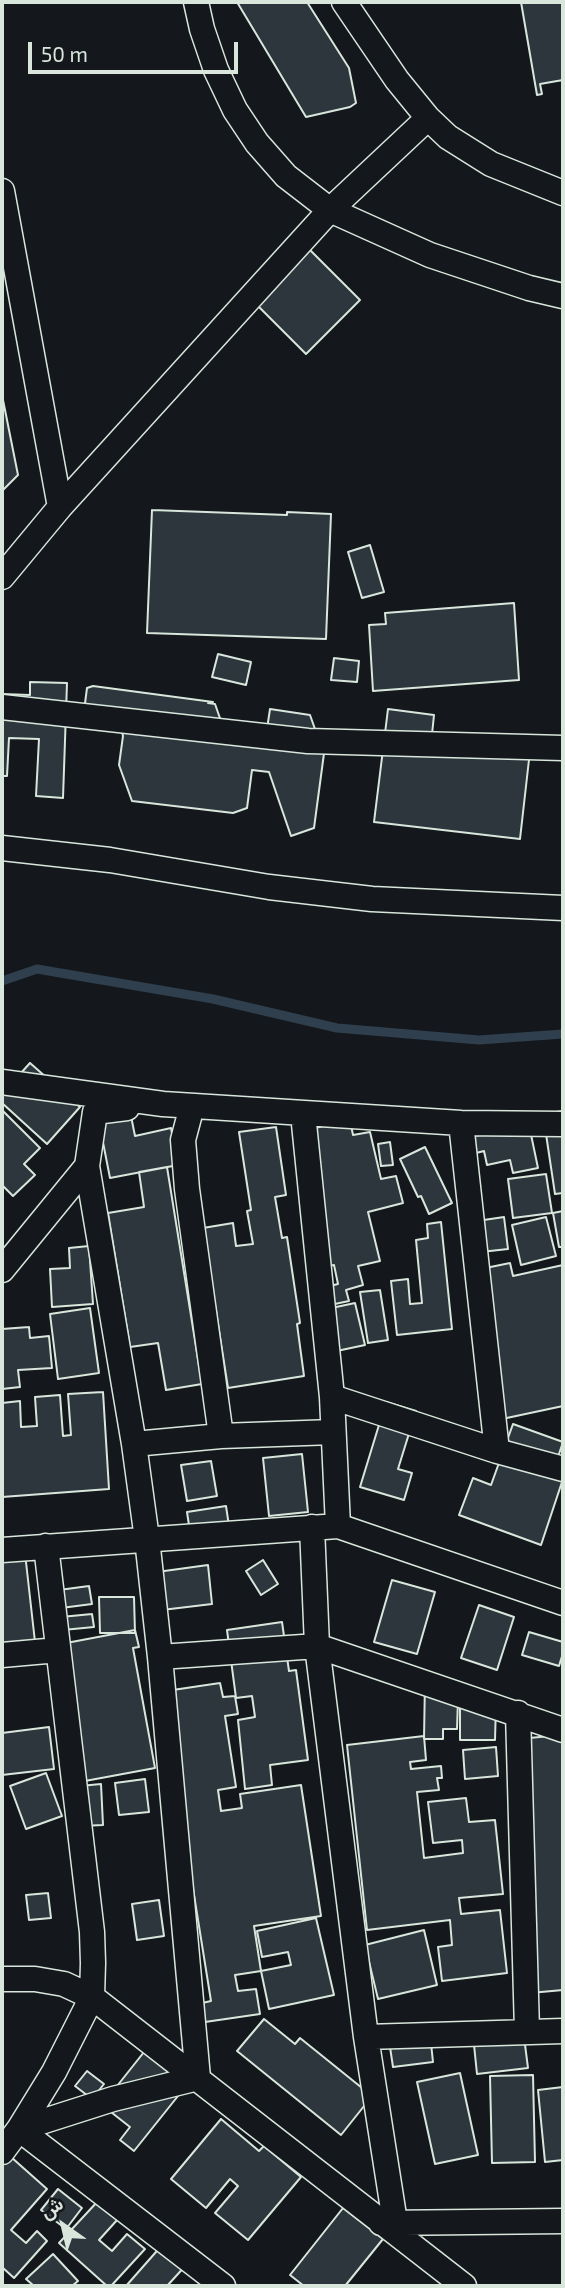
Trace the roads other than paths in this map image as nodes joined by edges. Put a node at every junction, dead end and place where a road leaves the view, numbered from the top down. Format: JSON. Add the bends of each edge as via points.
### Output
{"nodes":[{"id":1,"x":196,"y":2,"type":"edge"},
{"id":2,"x":344,"y":2,"type":"edge"},
{"id":3,"x":428,"y":118,"type":"junction"},
{"id":4,"x":2,"y":191,"type":"edge"},
{"id":5,"x":563,"y":193,"type":"edge"},
{"id":6,"x":330,"y":210,"type":"junction"},
{"id":7,"x":563,"y":296,"type":"edge"},
{"id":8,"x":60,"y":507,"type":"junction"},
{"id":9,"x":2,"y":578,"type":"edge"},
{"id":10,"x":2,"y":707,"type":"edge"},
{"id":11,"x":563,"y":747,"type":"edge"},
{"id":12,"x":2,"y":848,"type":"edge"},
{"id":13,"x":563,"y":908,"type":"edge"},
{"id":14,"x":2,"y":1082,"type":"edge"},
{"id":15,"x":163,"y":1104,"type":"junction"},
{"id":16,"x":192,"y":1106,"type":"junction"},
{"id":17,"x":303,"y":1114,"type":"junction"},
{"id":18,"x":461,"y":1122,"type":"junction"},
{"id":19,"x":563,"y":1124,"type":"edge"},
{"id":20,"x":87,"y":1166,"type":"junction"},
{"id":21,"x":2,"y":1270,"type":"edge"},
{"id":22,"x":331,"y":1397,"type":"junction"},
{"id":23,"x":333,"y":1432,"type":"junction"},
{"id":24,"x":221,"y":1436,"type":"junction"},
{"id":25,"x":134,"y":1444,"type":"junction"},
{"id":26,"x":497,"y":1451,"type":"junction"},
{"id":27,"x":563,"y":1469,"type":"edge"},
{"id":28,"x":338,"y":1526,"type":"junction"},
{"id":29,"x":312,"y":1527,"type":"junction"},
{"id":30,"x":147,"y":1539,"type":"junction"},
{"id":31,"x":46,"y":1546,"type":"junction"},
{"id":32,"x":2,"y":1550,"type":"edge"},
{"id":33,"x":563,"y":1603,"type":"edge"},
{"id":34,"x":317,"y":1646,"type":"junction"},
{"id":35,"x":58,"y":1650,"type":"junction"},
{"id":36,"x":2,"y":1655,"type":"edge"},
{"id":37,"x":160,"y":1657,"type":"junction"},
{"id":38,"x":518,"y":1713,"type":"junction"},
{"id":39,"x":563,"y":1730,"type":"edge"},
{"id":40,"x":2,"y":1979,"type":"edge"},
{"id":41,"x":92,"y":1997,"type":"junction"},
{"id":42,"x":527,"y":2031,"type":"junction"},
{"id":43,"x":563,"y":2031,"type":"edge"},
{"id":44,"x":366,"y":2037,"type":"junction"},
{"id":45,"x":198,"y":2078,"type":"junction"},
{"id":46,"x":19,"y":2129,"type":"junction"},
{"id":47,"x":2,"y":2152,"type":"edge"},
{"id":48,"x":563,"y":2221,"type":"edge"},
{"id":49,"x":388,"y":2223,"type":"junction"},
{"id":50,"x":455,"y":2283,"type":"edge"},
{"id":51,"x":223,"y":2286,"type":"edge"}],
"edges":[{"from":1,"to":6,"type":"street","via":[[216,70],[242,121],[286,176]]},
{"from":2,"to":3,"type":"street"},
{"from":3,"to":5,"type":"street","via":[[448,137],[491,164]]},
{"from":3,"to":6,"type":"street"},
{"from":4,"to":8,"type":"street"},
{"from":6,"to":7,"type":"street","via":[[430,255]]},
{"from":6,"to":8,"type":"street"},
{"from":8,"to":9,"type":"street"},
{"from":10,"to":11,"type":"street","via":[[308,741]]},
{"from":12,"to":13,"type":"street","via":[[372,899]]},
{"from":14,"to":15,"type":"street"},
{"from":15,"to":16,"type":"street"},
{"from":15,"to":20,"type":"street","via":[[94,1112]]},
{"from":16,"to":17,"type":"street"},
{"from":16,"to":24,"type":"street","via":[[184,1152]]},
{"from":17,"to":18,"type":"street"},
{"from":17,"to":22,"type":"street"},
{"from":18,"to":19,"type":"street"},
{"from":18,"to":26,"type":"street"},
{"from":20,"to":21,"type":"street"},
{"from":20,"to":25,"type":"street"},
{"from":22,"to":23,"type":"street"},
{"from":22,"to":26,"type":"street"},
{"from":23,"to":24,"type":"street"},
{"from":23,"to":28,"type":"street"},
{"from":24,"to":25,"type":"street"},
{"from":25,"to":30,"type":"street"},
{"from":26,"to":27,"type":"street"},
{"from":28,"to":29,"type":"street"},
{"from":28,"to":33,"type":"street"},
{"from":29,"to":30,"type":"street"},
{"from":29,"to":34,"type":"street"},
{"from":30,"to":31,"type":"street"},
{"from":30,"to":37,"type":"street"},
{"from":31,"to":32,"type":"street"},
{"from":31,"to":35,"type":"street"},
{"from":34,"to":37,"type":"street"},
{"from":34,"to":38,"type":"street"},
{"from":34,"to":44,"type":"street"},
{"from":35,"to":36,"type":"street"},
{"from":35,"to":41,"type":"street","via":[[92,1932]]},
{"from":37,"to":45,"type":"street"},
{"from":38,"to":39,"type":"street"},
{"from":38,"to":42,"type":"street"},
{"from":40,"to":41,"type":"street","via":[[64,1984]]},
{"from":41,"to":45,"type":"street"},
{"from":41,"to":46,"type":"street"},
{"from":42,"to":43,"type":"street"},
{"from":42,"to":44,"type":"street"},
{"from":44,"to":49,"type":"street"},
{"from":45,"to":46,"type":"street"},
{"from":45,"to":49,"type":"street"},
{"from":46,"to":47,"type":"street"},
{"from":46,"to":51,"type":"street"},
{"from":48,"to":49,"type":"street"},
{"from":49,"to":50,"type":"street"}]}
